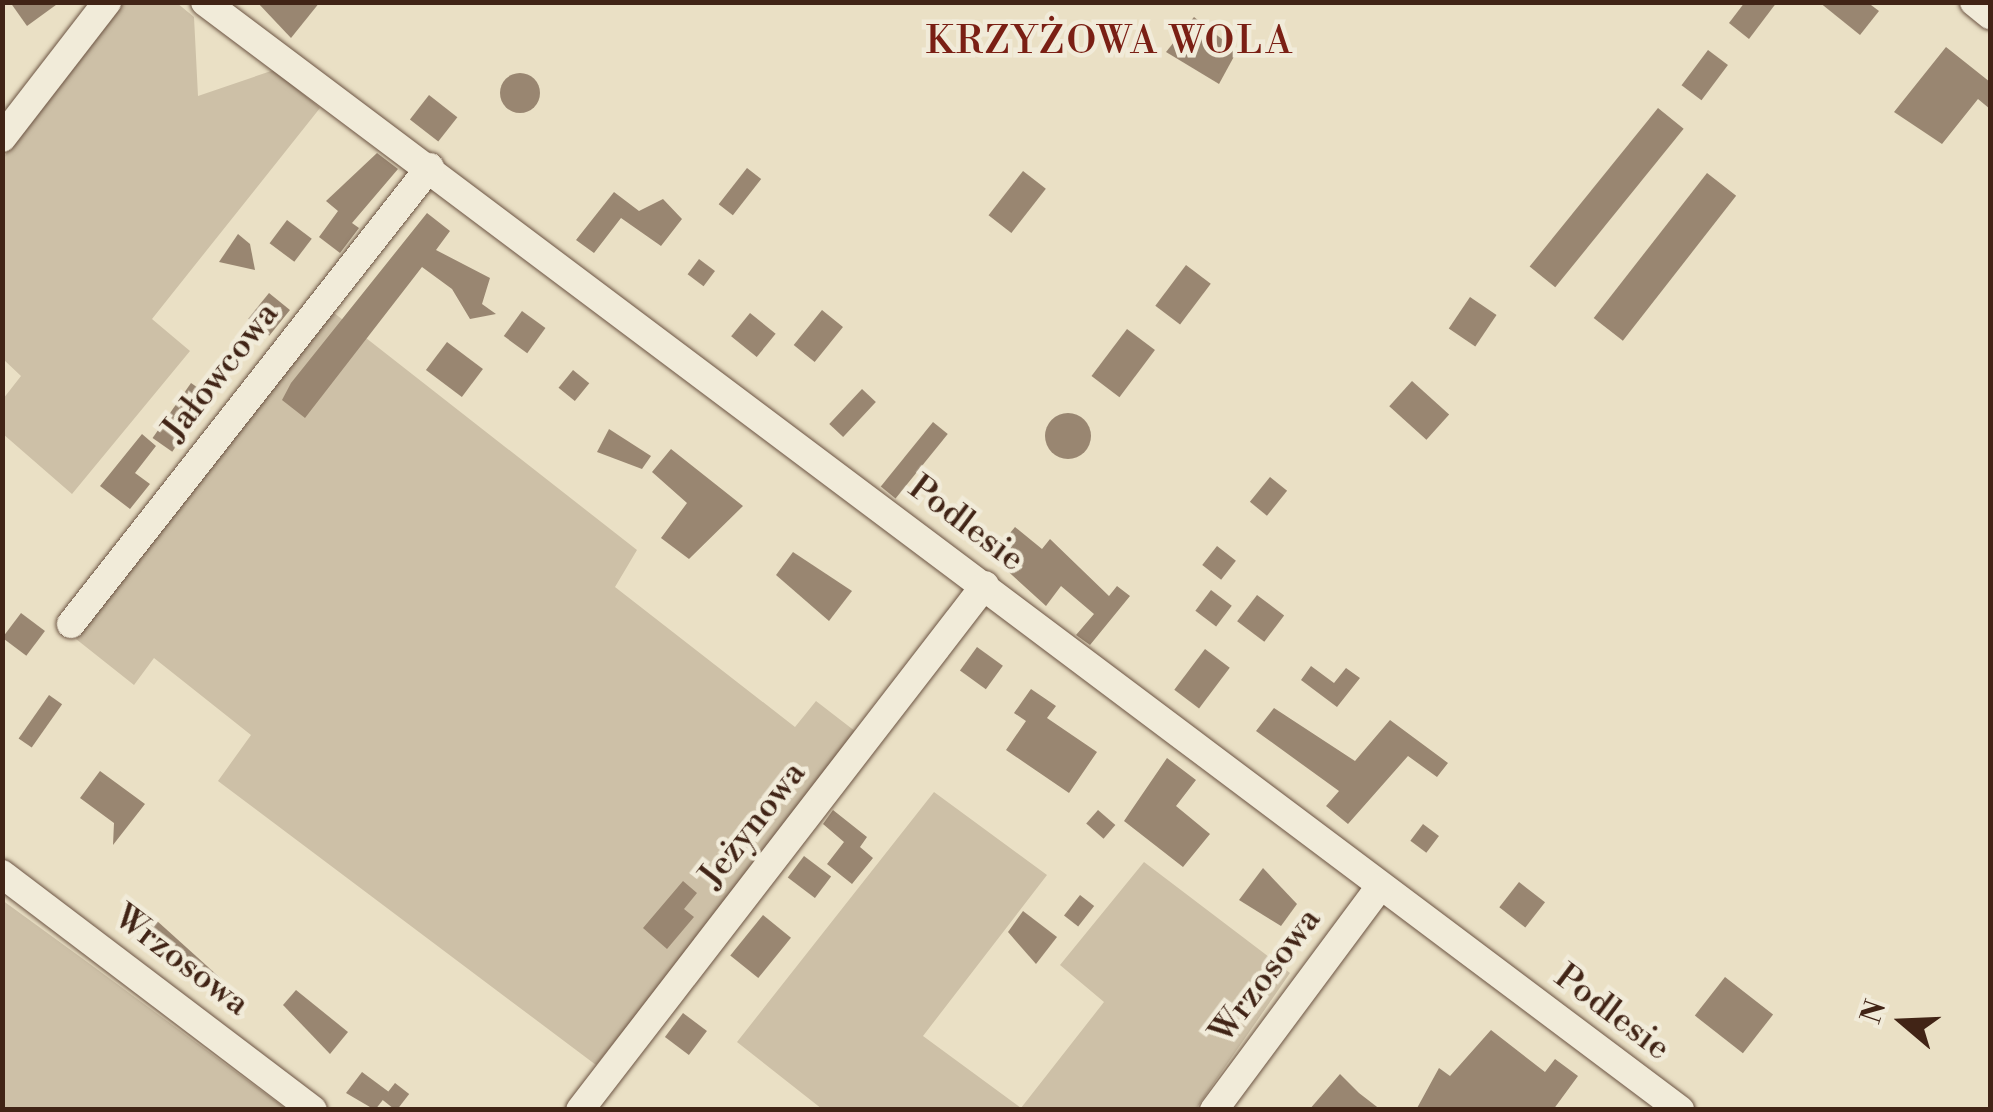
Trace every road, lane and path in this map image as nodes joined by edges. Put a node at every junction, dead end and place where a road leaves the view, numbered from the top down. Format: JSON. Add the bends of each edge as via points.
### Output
{"nodes":[{"id":1,"x":107,"y":2,"type":"edge"},
{"id":2,"x":205,"y":2,"type":"edge"},
{"id":3,"x":1974,"y":2,"type":"edge"},
{"id":4,"x":1990,"y":15,"type":"edge"},
{"id":5,"x":2,"y":138,"type":"edge"},
{"id":6,"x":430,"y":167,"type":"junction"},
{"id":7,"x":985,"y":586,"type":"junction"},
{"id":8,"x":72,"y":624,"type":"dead end"},
{"id":9,"x":2,"y":874,"type":"edge"},
{"id":10,"x":1379,"y":888,"type":"junction"},
{"id":11,"x":314,"y":1110,"type":"edge"},
{"id":12,"x":580,"y":1110,"type":"edge"},
{"id":13,"x":1214,"y":1110,"type":"edge"},
{"id":14,"x":1680,"y":1110,"type":"edge"}],
"edges":[{"from":1,"to":5,"type":"street"},
{"from":2,"to":6,"type":"street","name":"Podlesie"},
{"from":3,"to":4,"type":"street"},
{"from":6,"to":7,"type":"street","name":"Podlesie"},
{"from":6,"to":8,"type":"street","name":"Jałowcowa"},
{"from":7,"to":10,"type":"street","name":"Podlesie"},
{"from":7,"to":12,"type":"street","name":"Jeżynowa"},
{"from":9,"to":11,"type":"street","name":"Wrzosowa"},
{"from":10,"to":13,"type":"street","name":"Wrzosowa"},
{"from":10,"to":14,"type":"street","name":"Podlesie"}]}
